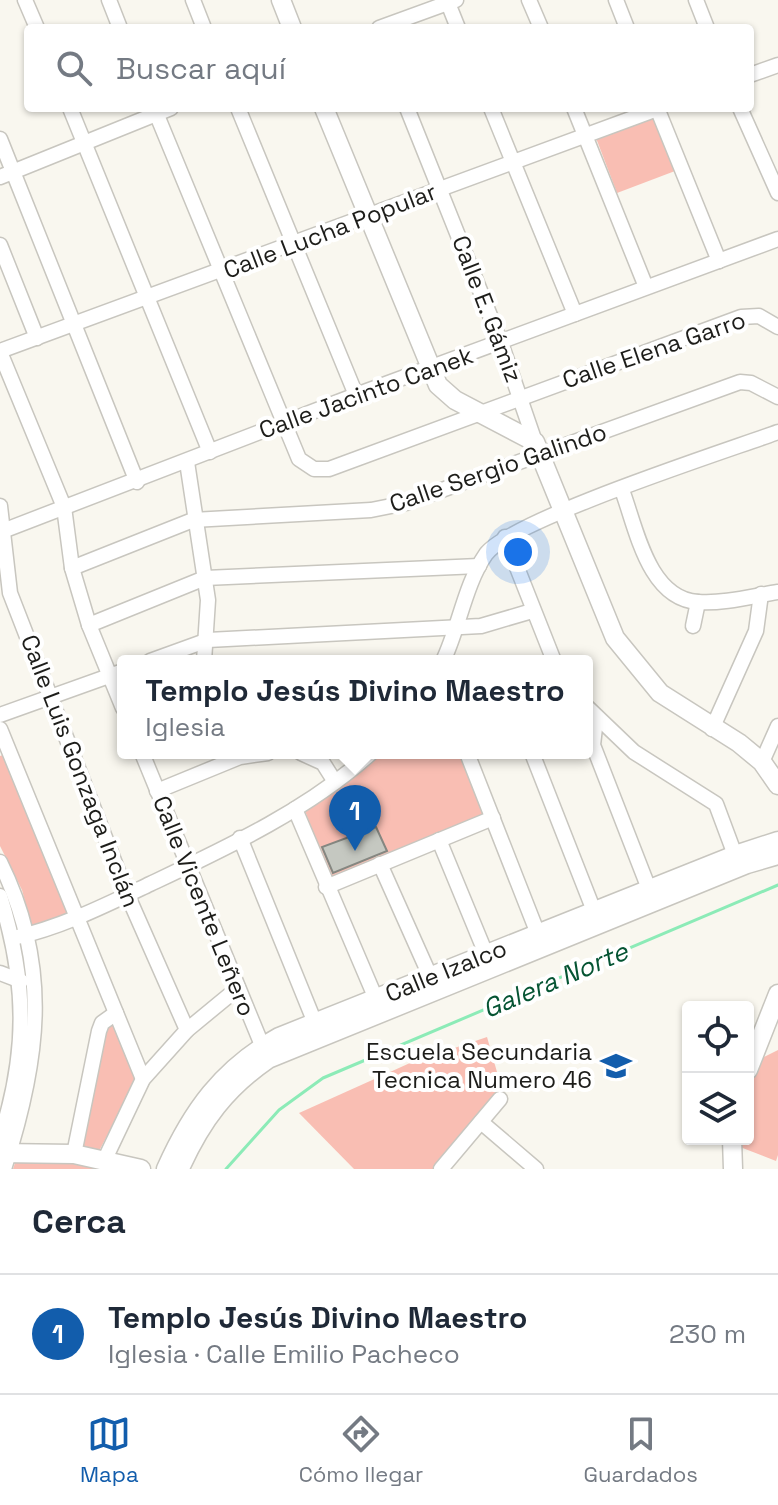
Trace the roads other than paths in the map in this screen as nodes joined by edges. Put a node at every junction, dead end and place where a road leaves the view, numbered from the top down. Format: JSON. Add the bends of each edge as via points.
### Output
{"nodes":[{"id":1,"x":25,"y":0,"type":"edge"},
{"id":2,"x":109,"y":0,"type":"edge"},
{"id":3,"x":193,"y":0,"type":"edge"},
{"id":4,"x":281,"y":0,"type":"edge"},
{"id":5,"x":529,"y":0,"type":"edge"},
{"id":6,"x":616,"y":0,"type":"edge"},
{"id":7,"x":696,"y":0,"type":"edge"},
{"id":8,"x":452,"y":2,"type":"edge"},
{"id":9,"x":35,"y":24,"type":"edge"},
{"id":10,"x":118,"y":24,"type":"edge"},
{"id":11,"x":202,"y":24,"type":"edge"},
{"id":12,"x":290,"y":24,"type":"edge"},
{"id":13,"x":390,"y":24,"type":"edge"},
{"id":14,"x":457,"y":24,"type":"edge"},
{"id":15,"x":539,"y":24,"type":"edge"},
{"id":16,"x":625,"y":24,"type":"edge"},
{"id":17,"x":705,"y":24,"type":"edge"},
{"id":18,"x":778,"y":65,"type":"edge"},
{"id":19,"x":754,"y":74,"type":"edge"},
{"id":20,"x":72,"y":112,"type":"edge"},
{"id":21,"x":156,"y":112,"type":"edge"},
{"id":22,"x":162,"y":112,"type":"edge"},
{"id":23,"x":240,"y":112,"type":"edge"},
{"id":24,"x":326,"y":112,"type":"edge"},
{"id":25,"x":409,"y":112,"type":"edge"},
{"id":26,"x":493,"y":112,"type":"edge"},
{"id":27,"x":576,"y":112,"type":"edge"},
{"id":28,"x":647,"y":112,"type":"edge"},
{"id":29,"x":660,"y":112,"type":"edge"},
{"id":30,"x":742,"y":112,"type":"edge"},
{"id":31,"x":585,"y":135,"type":"junction"},
{"id":32,"x":0,"y":139,"type":"edge"},
{"id":33,"x":85,"y":143,"type":"junction"},
{"id":34,"x":513,"y":164,"type":"junction"},
{"id":35,"x":7,"y":174,"type":"edge"},
{"id":36,"x":440,"y":189,"type":"junction"},
{"id":37,"x":778,"y":193,"type":"edge"},
{"id":38,"x":368,"y":216,"type":"junction"},
{"id":39,"x":778,"y":239,"type":"edge"},
{"id":40,"x":0,"y":245,"type":"edge"},
{"id":41,"x":294,"y":245,"type":"junction"},
{"id":42,"x":719,"y":261,"type":"junction"},
{"id":43,"x":221,"y":272,"type":"junction"},
{"id":44,"x":646,"y":287,"type":"junction"},
{"id":45,"x":148,"y":298,"type":"junction"},
{"id":46,"x":575,"y":314,"type":"junction"},
{"id":47,"x":75,"y":324,"type":"junction"},
{"id":48,"x":778,"y":327,"type":"edge"},
{"id":49,"x":37,"y":338,"type":"junction"},
{"id":50,"x":501,"y":343,"type":"junction"},
{"id":51,"x":0,"y":352,"type":"edge"},
{"id":52,"x":429,"y":369,"type":"junction"},
{"id":53,"x":356,"y":395,"type":"junction"},
{"id":54,"x":520,"y":397,"type":"junction"},
{"id":55,"x":778,"y":397,"type":"edge"},
{"id":56,"x":477,"y":413,"type":"junction"},
{"id":57,"x":286,"y":421,"type":"junction"},
{"id":58,"x":778,"y":432,"type":"edge"},
{"id":59,"x":538,"y":449,"type":"junction"},
{"id":60,"x":210,"y":452,"type":"junction"},
{"id":61,"x":187,"y":462,"type":"junction"},
{"id":62,"x":137,"y":482,"type":"junction"},
{"id":63,"x":622,"y":490,"type":"junction"},
{"id":64,"x":0,"y":506,"type":"edge"},
{"id":65,"x":64,"y":507,"type":"junction"},
{"id":66,"x":563,"y":511,"type":"junction"},
{"id":67,"x":193,"y":520,"type":"junction"},
{"id":68,"x":2,"y":531,"type":"edge"},
{"id":69,"x":505,"y":537,"type":"junction"},
{"id":70,"x":479,"y":566,"type":"junction"},
{"id":71,"x":72,"y":568,"type":"junction"},
{"id":72,"x":205,"y":578,"type":"junction"},
{"id":73,"x":778,"y":592,"type":"edge"},
{"id":74,"x":761,"y":594,"type":"junction"},
{"id":75,"x":698,"y":602,"type":"junction"},
{"id":76,"x":532,"y":611,"type":"junction"},
{"id":77,"x":89,"y":625,"type":"junction"},
{"id":78,"x":693,"y":626,"type":"dead end"},
{"id":79,"x":457,"y":627,"type":"junction"},
{"id":80,"x":208,"y":640,"type":"junction"},
{"id":81,"x":167,"y":655,"type":"edge"},
{"id":82,"x":205,"y":655,"type":"edge"},
{"id":83,"x":445,"y":655,"type":"edge"},
{"id":84,"x":551,"y":655,"type":"edge"},
{"id":85,"x":116,"y":673,"type":"edge"},
{"id":86,"x":50,"y":697,"type":"junction"},
{"id":87,"x":0,"y":715,"type":"edge"},
{"id":88,"x":593,"y":715,"type":"edge"},
{"id":89,"x":778,"y":726,"type":"edge"},
{"id":90,"x":0,"y":729,"type":"edge"},
{"id":91,"x":712,"y":729,"type":"junction"},
{"id":92,"x":593,"y":745,"type":"edge"},
{"id":93,"x":144,"y":759,"type":"edge"},
{"id":94,"x":235,"y":759,"type":"edge"},
{"id":95,"x":314,"y":759,"type":"edge"},
{"id":96,"x":364,"y":759,"type":"edge"},
{"id":97,"x":469,"y":759,"type":"edge"},
{"id":98,"x":534,"y":759,"type":"edge"},
{"id":99,"x":762,"y":762,"type":"junction"},
{"id":100,"x":335,"y":782,"type":"junction"},
{"id":101,"x":778,"y":785,"type":"edge"},
{"id":102,"x":157,"y":791,"type":"junction"},
{"id":103,"x":295,"y":809,"type":"junction"},
{"id":104,"x":493,"y":818,"type":"junction"},
{"id":105,"x":240,"y":838,"type":"junction"},
{"id":106,"x":439,"y":840,"type":"junction"},
{"id":107,"x":778,"y":841,"type":"edge"},
{"id":108,"x":735,"y":855,"type":"junction"},
{"id":109,"x":778,"y":855,"type":"edge"},
{"id":110,"x":0,"y":862,"type":"edge"},
{"id":111,"x":380,"y":864,"type":"junction"},
{"id":112,"x":186,"y":867,"type":"junction"},
{"id":113,"x":326,"y":887,"type":"junction"},
{"id":114,"x":649,"y":889,"type":"junction"},
{"id":115,"x":127,"y":894,"type":"junction"},
{"id":116,"x":0,"y":896,"type":"edge"},
{"id":117,"x":594,"y":911,"type":"junction"},
{"id":118,"x":76,"y":917,"type":"junction"},
{"id":119,"x":538,"y":934,"type":"junction"},
{"id":120,"x":20,"y":937,"type":"junction"},
{"id":121,"x":486,"y":954,"type":"junction"},
{"id":122,"x":0,"y":973,"type":"edge"},
{"id":123,"x":430,"y":976,"type":"junction"},
{"id":124,"x":21,"y":981,"type":"junction"},
{"id":125,"x":238,"y":988,"type":"junction"},
{"id":126,"x":778,"y":994,"type":"edge"},
{"id":127,"x":376,"y":999,"type":"junction"},
{"id":128,"x":116,"y":1013,"type":"junction"},
{"id":129,"x":315,"y":1023,"type":"junction"},
{"id":130,"x":187,"y":1030,"type":"junction"},
{"id":131,"x":265,"y":1053,"type":"junction"},
{"id":132,"x":754,"y":1055,"type":"edge"},
{"id":133,"x":143,"y":1079,"type":"junction"},
{"id":134,"x":500,"y":1099,"type":"dead end"},
{"id":135,"x":481,"y":1122,"type":"junction"},
{"id":136,"x":732,"y":1145,"type":"edge"},
{"id":137,"x":3,"y":1153,"type":"edge"},
{"id":138,"x":74,"y":1154,"type":"junction"},
{"id":139,"x":105,"y":1159,"type":"junction"},
{"id":140,"x":186,"y":1163,"type":"edge"},
{"id":141,"x":141,"y":1169,"type":"edge"},
{"id":142,"x":166,"y":1169,"type":"edge"},
{"id":143,"x":441,"y":1169,"type":"edge"},
{"id":144,"x":536,"y":1169,"type":"edge"},
{"id":145,"x":733,"y":1169,"type":"edge"}],
"edges":[{"from":1,"to":9,"type":"street"},
{"from":2,"to":10,"type":"street"},
{"from":3,"to":11,"type":"street"},
{"from":4,"to":12,"type":"main road"},
{"from":5,"to":15,"type":"street"},
{"from":6,"to":16,"type":"street"},
{"from":7,"to":17,"type":"street"},
{"from":8,"to":13,"type":"street"},
{"from":8,"to":14,"type":"street"},
{"from":18,"to":19,"type":"street"},
{"from":20,"to":33,"type":"street"},
{"from":21,"to":33,"type":"street"},
{"from":22,"to":43,"type":"street","name":"Calle Elena Garro"},
{"from":23,"to":41,"type":"street"},
{"from":24,"to":38,"type":"main road"},
{"from":25,"to":36,"type":"street","name":"Calle E. Gámiz"},
{"from":26,"to":34,"type":"street"},
{"from":27,"to":31,"type":"street"},
{"from":28,"to":31,"type":"street","name":"Calle Lucha Popular"},
{"from":29,"to":42,"type":"street"},
{"from":30,"to":37,"type":"street"},
{"from":31,"to":34,"type":"street","name":"Calle Lucha Popular"},
{"from":31,"to":44,"type":"street"},
{"from":32,"to":35,"type":"street"},
{"from":33,"to":35,"type":"street"},
{"from":33,"to":45,"type":"street"},
{"from":34,"to":36,"type":"street","name":"Calle Lucha Popular"},
{"from":34,"to":46,"type":"street"},
{"from":35,"to":47,"type":"street"},
{"from":36,"to":38,"type":"street","name":"Calle Lucha Popular"},
{"from":36,"to":50,"type":"street","name":"Calle E. Gámiz"},
{"from":38,"to":41,"type":"street","name":"Calle Lucha Popular"},
{"from":38,"to":52,"type":"main road"},
{"from":39,"to":42,"type":"street","name":"Calle Jacinto Canek"},
{"from":40,"to":49,"type":"street"},
{"from":41,"to":43,"type":"street","name":"Calle Lucha Popular"},
{"from":41,"to":53,"type":"street"},
{"from":42,"to":44,"type":"street","name":"Calle Jacinto Canek"},
{"from":43,"to":45,"type":"street","name":"Calle Lucha Popular"},
{"from":43,"to":57,"type":"street","name":"Calle Elena Garro"},
{"from":44,"to":46,"type":"street","name":"Calle Jacinto Canek"},
{"from":45,"to":47,"type":"street","name":"Calle Lucha Popular"},
{"from":45,"to":60,"type":"street"},
{"from":46,"to":50,"type":"street","name":"Calle Jacinto Canek"},
{"from":47,"to":49,"type":"street","name":"Calle Lucha Popular"},
{"from":47,"to":62,"type":"street"},
{"from":48,"to":54,"type":"street","name":"Calle Elena Garro","via":[[746,315]]},
{"from":49,"to":51,"type":"street","name":"Calle Lucha Popular"},
{"from":50,"to":52,"type":"street","name":"Calle Jacinto Canek"},
{"from":50,"to":54,"type":"street","name":"Calle E. Gámiz"},
{"from":51,"to":65,"type":"street"},
{"from":52,"to":53,"type":"street","name":"Calle Jacinto Canek"},
{"from":52,"to":56,"type":"main road","via":[[446,393]]},
{"from":53,"to":57,"type":"street","name":"Calle Jacinto Canek"},
{"from":54,"to":56,"type":"street","name":"Calle Elena Garro"},
{"from":54,"to":59,"type":"street","name":"Calle E. Gámiz"},
{"from":55,"to":59,"type":"street","name":"Calle Sergio Galindo","via":[[740,382]]},
{"from":56,"to":57,"type":"street","name":"Calle Elena Garro","via":[[319,470],[299,459]]},
{"from":56,"to":59,"type":"main road"},
{"from":57,"to":60,"type":"street","name":"Calle Jacinto Canek"},
{"from":58,"to":63,"type":"street"},
{"from":59,"to":66,"type":"main road","name":"Calle E. Gámiz"},
{"from":59,"to":67,"type":"street","name":"Calle Sergio Galindo","via":[[406,503]]},
{"from":60,"to":61,"type":"street","name":"Calle Jacinto Canek"},
{"from":61,"to":62,"type":"street","name":"Calle Jacinto Canek"},
{"from":61,"to":67,"type":"street"},
{"from":62,"to":65,"type":"street","name":"Calle Jacinto Canek"},
{"from":63,"to":66,"type":"street"},
{"from":63,"to":75,"type":"street","via":[[659,581],[682,598]]},
{"from":64,"to":68,"type":"street","name":"Calle Luis Gonzaga Inclán"},
{"from":65,"to":68,"type":"street","name":"Calle Jacinto Canek"},
{"from":65,"to":71,"type":"street"},
{"from":66,"to":69,"type":"street"},
{"from":66,"to":91,"type":"main road","name":"Calle E. Gámiz","via":[[615,638],[660,693]]},
{"from":67,"to":71,"type":"street","name":"Calle Sergio Galindo"},
{"from":67,"to":72,"type":"street"},
{"from":68,"to":86,"type":"street","name":"Calle Luis Gonzaga Inclán","via":[[7,582]]},
{"from":69,"to":70,"type":"street"},
{"from":69,"to":76,"type":"street"},
{"from":70,"to":72,"type":"street"},
{"from":70,"to":79,"type":"street"},
{"from":71,"to":77,"type":"street"},
{"from":72,"to":77,"type":"street"},
{"from":72,"to":80,"type":"street"},
{"from":73,"to":74,"type":"street"},
{"from":74,"to":75,"type":"street"},
{"from":74,"to":91,"type":"street","via":[[756,631]]},
{"from":75,"to":78,"type":"street"},
{"from":76,"to":79,"type":"street","via":[[496,624]]},
{"from":76,"to":84,"type":"street"},
{"from":77,"to":85,"type":"street"},
{"from":79,"to":80,"type":"street"},
{"from":79,"to":83,"type":"street"},
{"from":80,"to":81,"type":"street"},
{"from":80,"to":82,"type":"street"},
{"from":85,"to":86,"type":"street"},
{"from":86,"to":87,"type":"street"},
{"from":86,"to":115,"type":"street","name":"Calle Luis Gonzaga Inclán"},
{"from":88,"to":108,"type":"street","via":[[634,752],[716,804]]},
{"from":89,"to":99,"type":"street"},
{"from":90,"to":118,"type":"street"},
{"from":91,"to":99,"type":"main road","name":"Calle E. Gámiz"},
{"from":92,"to":114,"type":"street"},
{"from":93,"to":102,"type":"street","name":"Calle Vicente Leñero"},
{"from":94,"to":102,"type":"street"},
{"from":95,"to":100,"type":"street"},
{"from":96,"to":100,"type":"street"},
{"from":97,"to":104,"type":"street"},
{"from":98,"to":117,"type":"street"},
{"from":99,"to":101,"type":"main road"},
{"from":100,"to":103,"type":"street"},
{"from":102,"to":112,"type":"street","name":"Calle Vicente Leñero"},
{"from":103,"to":105,"type":"street"},
{"from":103,"to":113,"type":"street"},
{"from":104,"to":106,"type":"street"},
{"from":104,"to":119,"type":"street"},
{"from":105,"to":112,"type":"street"},
{"from":105,"to":129,"type":"street"},
{"from":106,"to":111,"type":"street"},
{"from":106,"to":121,"type":"street"},
{"from":107,"to":108,"type":"main road","name":"Calle Izalco"},
{"from":108,"to":114,"type":"main road","name":"Calle Izalco"},
{"from":109,"to":131,"type":"main road","name":"Calle Izalco"},
{"from":110,"to":120,"type":"street"},
{"from":111,"to":113,"type":"street"},
{"from":111,"to":123,"type":"street"},
{"from":112,"to":115,"type":"street"},
{"from":112,"to":125,"type":"street","name":"Calle Vicente Leñero"},
{"from":113,"to":127,"type":"street"},
{"from":114,"to":117,"type":"main road","name":"Calle Izalco"},
{"from":115,"to":118,"type":"street"},
{"from":115,"to":130,"type":"street","name":"Calle Luis Gonzaga Inclán"},
{"from":116,"to":120,"type":"street"},
{"from":117,"to":119,"type":"main road","name":"Calle Izalco"},
{"from":118,"to":120,"type":"street"},
{"from":118,"to":128,"type":"street"},
{"from":119,"to":121,"type":"main road","name":"Calle Izalco"},
{"from":120,"to":124,"type":"street"},
{"from":120,"to":137,"type":"street","via":[[35,975],[35,1040]]},
{"from":121,"to":123,"type":"main road","name":"Calle Izalco"},
{"from":122,"to":124,"type":"street"},
{"from":123,"to":127,"type":"main road","name":"Calle Izalco"},
{"from":124,"to":137,"type":"street","via":[[20,1059]]},
{"from":125,"to":130,"type":"street"},
{"from":125,"to":131,"type":"street","name":"Calle Vicente Leñero"},
{"from":126,"to":132,"type":"main road"},
{"from":127,"to":129,"type":"main road","name":"Calle Izalco"},
{"from":128,"to":133,"type":"street"},
{"from":128,"to":138,"type":"street","via":[[99,1031]]},
{"from":129,"to":131,"type":"main road","name":"Calle Izalco"},
{"from":130,"to":133,"type":"street"},
{"from":131,"to":140,"type":"main road","name":"Calle Izalco","via":[[207,1115]]},
{"from":131,"to":142,"type":"main road","name":"Calle Izalco","via":[[218,1081],[184,1128]]},
{"from":133,"to":139,"type":"street"},
{"from":134,"to":135,"type":"street"},
{"from":135,"to":143,"type":"street"},
{"from":135,"to":144,"type":"street"},
{"from":136,"to":145,"type":"main road"},
{"from":137,"to":138,"type":"main road"},
{"from":138,"to":139,"type":"main road"},
{"from":139,"to":141,"type":"main road"}]}
